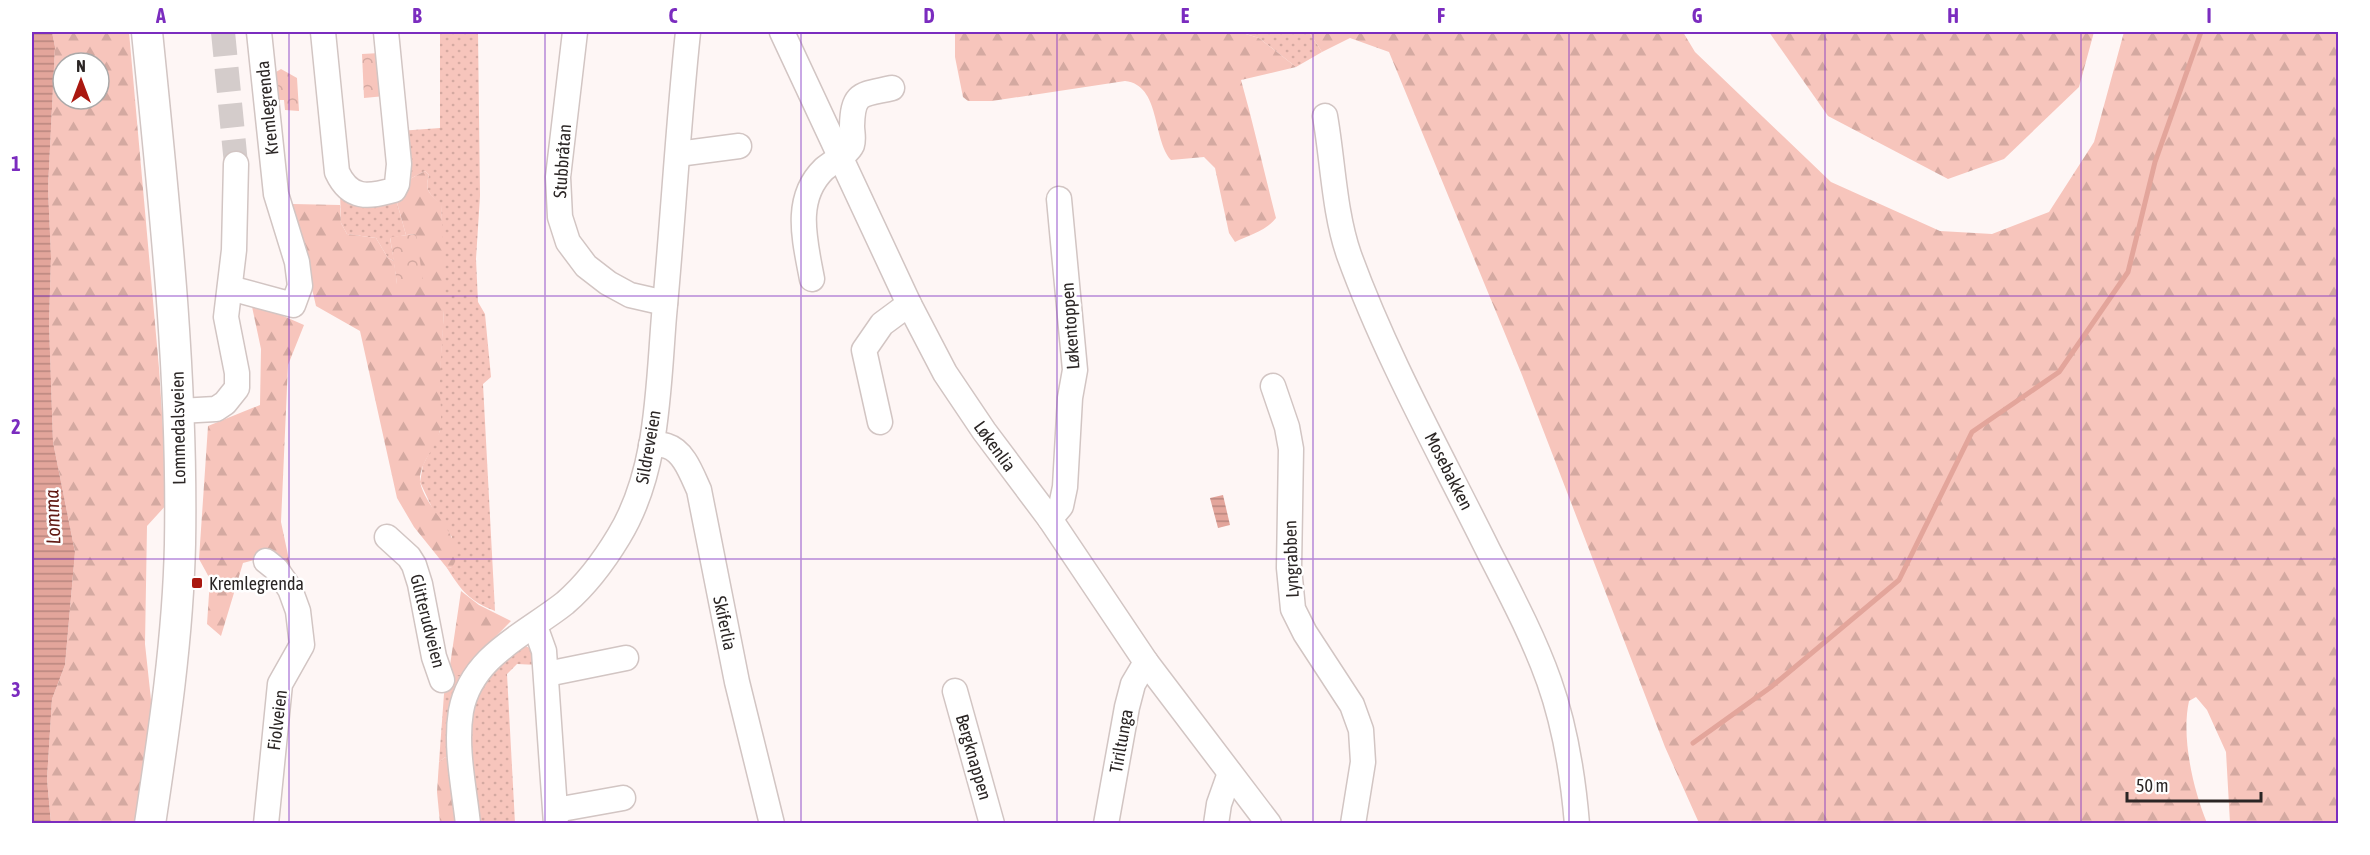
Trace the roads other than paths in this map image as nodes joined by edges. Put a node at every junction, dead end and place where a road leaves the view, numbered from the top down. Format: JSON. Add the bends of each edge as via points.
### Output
{"nodes":[{"id":1,"x":147,"y":32,"type":"edge"},
{"id":2,"x":259,"y":32,"type":"edge"},
{"id":3,"x":322,"y":32,"type":"edge"},
{"id":4,"x":386,"y":32,"type":"edge"},
{"id":5,"x":575,"y":32,"type":"edge"},
{"id":6,"x":688,"y":32,"type":"edge"},
{"id":7,"x":782,"y":32,"type":"edge"},
{"id":8,"x":892,"y":88,"type":"dead end"},
{"id":9,"x":1325,"y":116,"type":"dead end"},
{"id":10,"x":739,"y":146,"type":"dead end"},
{"id":11,"x":678,"y":154,"type":"junction"},
{"id":12,"x":839,"y":156,"type":"junction"},
{"id":13,"x":236,"y":165,"type":"tunnel mouth"},
{"id":14,"x":1059,"y":199,"type":"dead end"},
{"id":15,"x":812,"y":279,"type":"dead end"},
{"id":16,"x":230,"y":288,"type":"junction"},
{"id":17,"x":665,"y":303,"type":"junction"},
{"id":18,"x":909,"y":304,"type":"junction"},
{"id":19,"x":1273,"y":386,"type":"dead end"},
{"id":20,"x":179,"y":411,"type":"junction"},
{"id":21,"x":880,"y":422,"type":"dead end"},
{"id":22,"x":651,"y":444,"type":"junction"},
{"id":23,"x":1050,"y":519,"type":"junction"},
{"id":24,"x":387,"y":537,"type":"dead end"},
{"id":25,"x":266,"y":561,"type":"dead end"},
{"id":26,"x":536,"y":626,"type":"junction"},
{"id":27,"x":626,"y":658,"type":"dead end"},
{"id":28,"x":1146,"y":662,"type":"junction"},
{"id":29,"x":547,"y":674,"type":"junction"},
{"id":30,"x":442,"y":680,"type":"dead end"},
{"id":31,"x":955,"y":691,"type":"dead end"},
{"id":32,"x":1230,"y":774,"type":"junction"},
{"id":33,"x":623,"y":798,"type":"dead end"},
{"id":34,"x":556,"y":817,"type":"edge"},
{"id":35,"x":150,"y":824,"type":"edge"},
{"id":36,"x":266,"y":824,"type":"edge"},
{"id":37,"x":468,"y":824,"type":"edge"},
{"id":38,"x":772,"y":824,"type":"edge"},
{"id":39,"x":992,"y":824,"type":"edge"},
{"id":40,"x":1106,"y":824,"type":"edge"},
{"id":41,"x":1216,"y":824,"type":"edge"},
{"id":42,"x":1269,"y":824,"type":"edge"},
{"id":43,"x":1353,"y":824,"type":"edge"},
{"id":44,"x":1577,"y":824,"type":"edge"}],
"edges":[{"from":1,"to":20,"type":"main road","name":"Lommedalsveien"},
{"from":2,"to":16,"type":"street","name":"Kremlegrenda","via":[[276,194],[297,262],[300,286],[293,305]]},
{"from":3,"to":4,"type":"street","via":[[337,172],[343,185],[358,194],[374,196],[394,190],[399,164]]},
{"from":5,"to":17,"type":"street","name":"Stubbråtan","via":[[558,177],[560,217],[568,242],[586,266],[608,283],[630,295]]},
{"from":6,"to":11,"type":"street","name":"Sildreveien"},
{"from":7,"to":12,"type":"street","name":"Løkenlia"},
{"from":8,"to":12,"type":"street","via":[[856,100],[852,146]]},
{"from":9,"to":44,"type":"street","name":"Mosebakken","via":[[1336,201],[1348,252],[1406,385],[1539,656],[1560,719]]},
{"from":10,"to":11,"type":"street"},
{"from":11,"to":17,"type":"street","name":"Sildreveien"},
{"from":12,"to":15,"type":"street","via":[[821,172],[804,202],[803,231]]},
{"from":12,"to":18,"type":"street","name":"Løkenlia"},
{"from":13,"to":16,"type":"street"},
{"from":14,"to":23,"type":"street","name":"Løkentoppen","via":[[1075,370],[1065,487],[1061,506]]},
{"from":16,"to":20,"type":"street","via":[[226,317],[237,388],[216,409]]},
{"from":17,"to":22,"type":"street","name":"Sildreveien"},
{"from":18,"to":21,"type":"street","via":[[882,324],[864,350]]},
{"from":18,"to":23,"type":"street","name":"Løkenlia","via":[[945,373]]},
{"from":19,"to":43,"type":"street","name":"Lyngrabben","via":[[1291,449],[1288,568],[1293,609],[1352,705],[1361,730],[1363,762]]},
{"from":20,"to":35,"type":"main road","name":"Lommedalsveien","via":[[178,585]]},
{"from":22,"to":26,"type":"street","name":"Sildreveien","via":[[635,508],[619,536],[592,576]]},
{"from":22,"to":38,"type":"street","name":"Skiferlia","via":[[676,452],[699,490],[737,682]]},
{"from":23,"to":28,"type":"street","name":"Løkenlia"},
{"from":24,"to":30,"type":"street","name":"Glitterudveien","via":[[414,565]]},
{"from":25,"to":36,"type":"street","name":"Fiolveien","via":[[290,589],[298,611],[302,645],[280,684]]},
{"from":26,"to":29,"type":"street"},
{"from":26,"to":37,"type":"street","via":[[489,658],[467,690],[459,731]]},
{"from":27,"to":29,"type":"street"},
{"from":28,"to":32,"type":"street","name":"Løkenlia"},
{"from":28,"to":40,"type":"street","name":"Tiriltunga","via":[[1126,707]]},
{"from":29,"to":34,"type":"street"},
{"from":31,"to":39,"type":"street","name":"Bergknappen"},
{"from":32,"to":41,"type":"street"},
{"from":32,"to":42,"type":"street","name":"Løkenlia"},
{"from":33,"to":34,"type":"street"}]}
